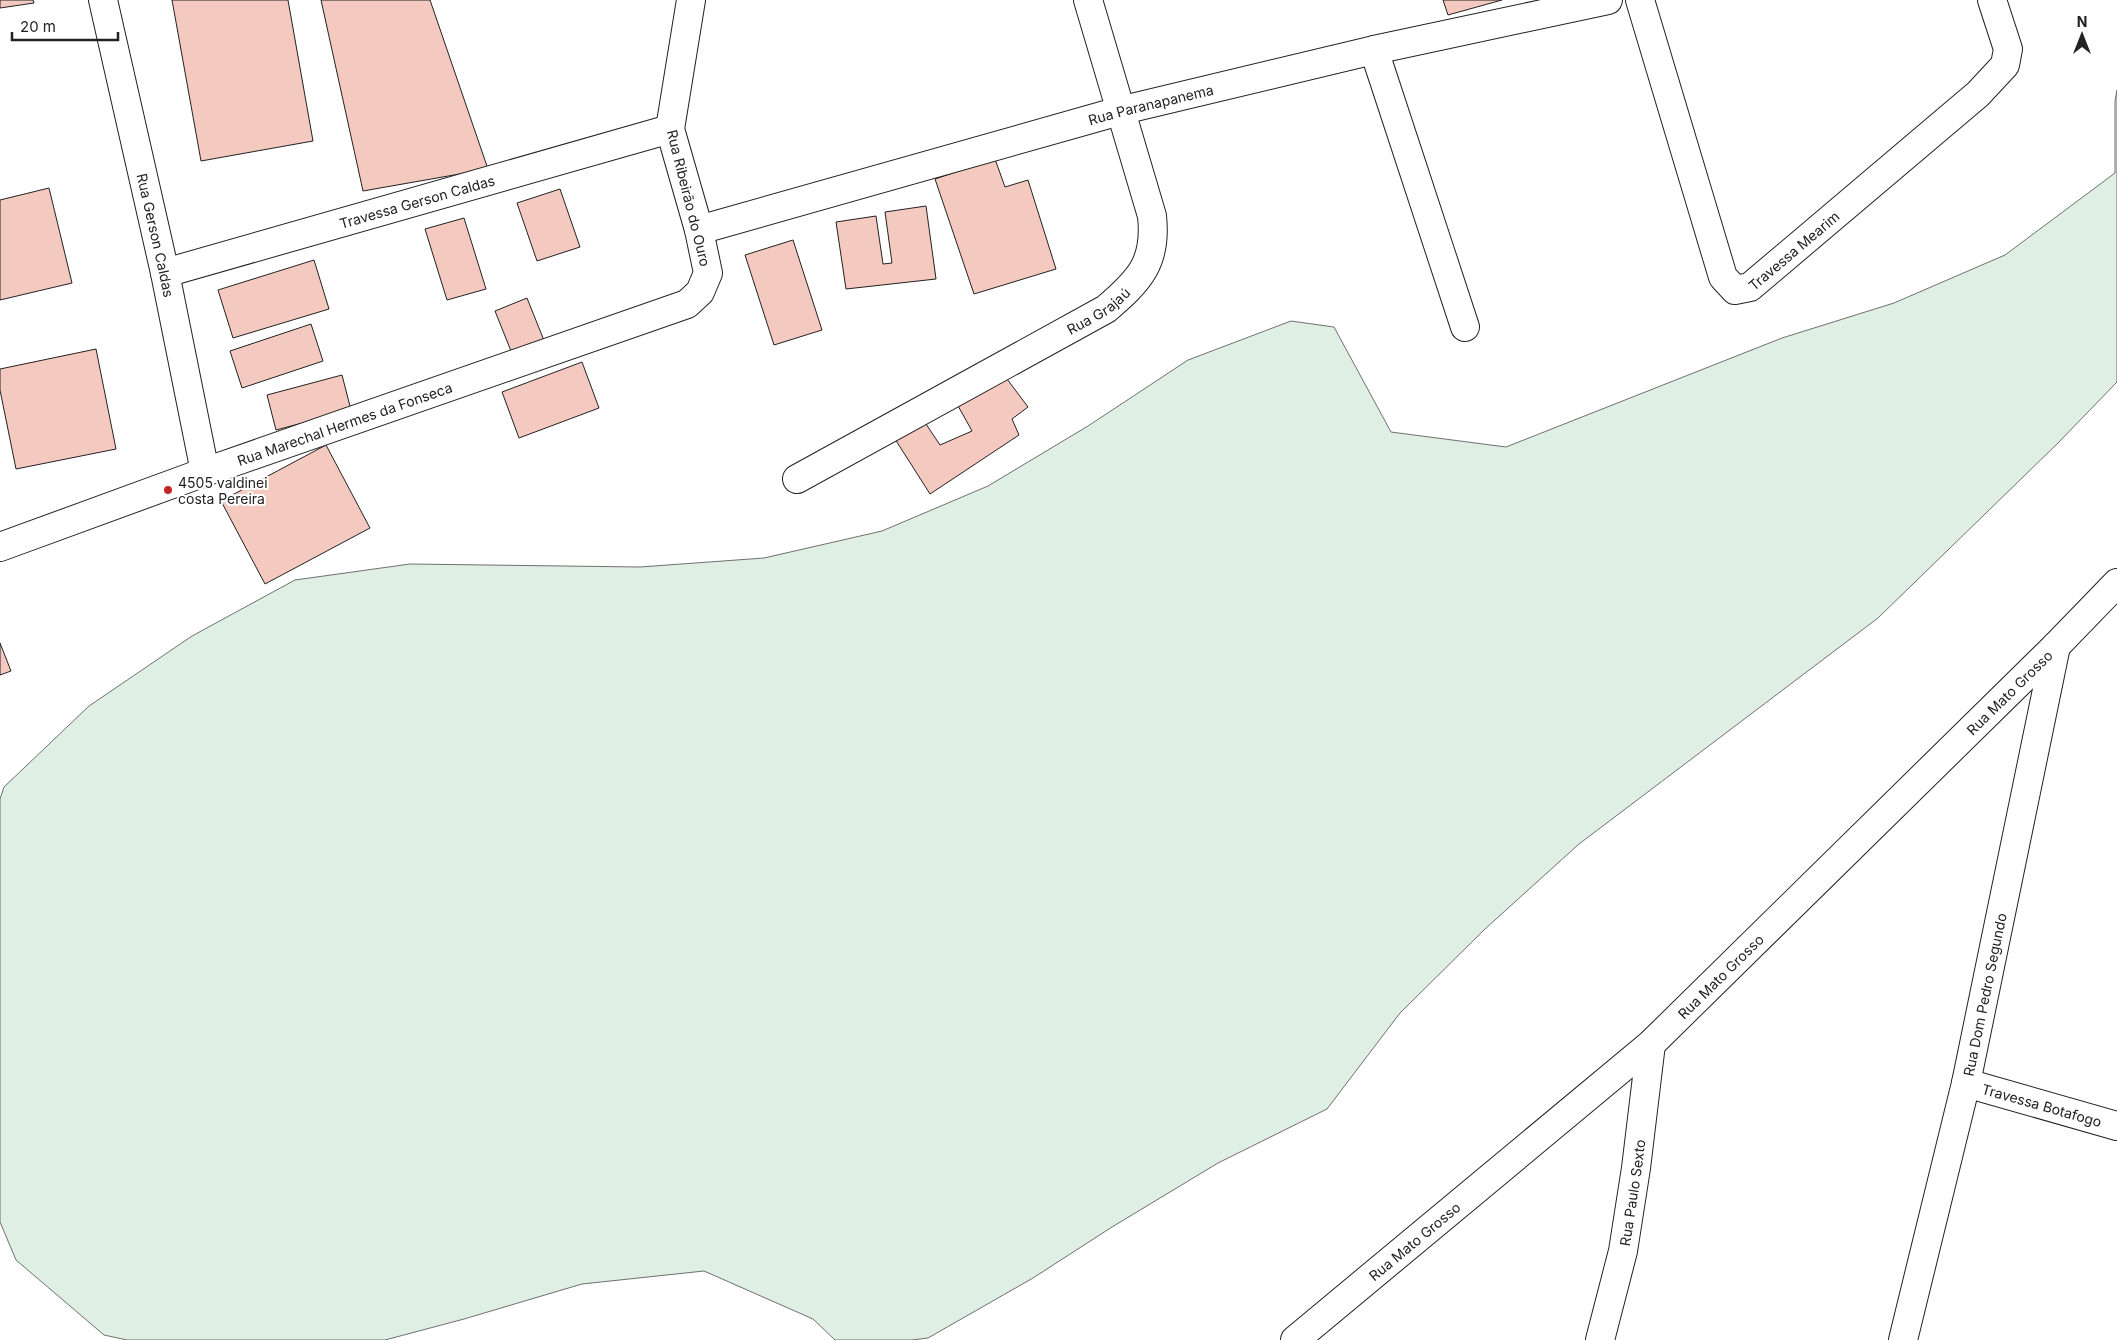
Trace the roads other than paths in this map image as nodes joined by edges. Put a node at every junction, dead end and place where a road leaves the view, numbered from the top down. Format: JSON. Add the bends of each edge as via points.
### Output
{"nodes":[{"id":1,"x":103,"y":0,"type":"edge"},
{"id":2,"x":691,"y":0,"type":"edge"},
{"id":3,"x":1088,"y":0,"type":"edge"},
{"id":4,"x":1608,"y":0,"type":"edge"},
{"id":5,"x":1640,"y":0,"type":"edge"},
{"id":6,"x":1992,"y":0,"type":"edge"},
{"id":7,"x":1374,"y":50,"type":"junction"},
{"id":8,"x":1122,"y":110,"type":"junction"},
{"id":9,"x":670,"y":129,"type":"junction"},
{"id":10,"x":699,"y":230,"type":"junction"},
{"id":11,"x":165,"y":273,"type":"junction"},
{"id":12,"x":663,"y":314,"type":"joint"},
{"id":13,"x":1465,"y":327,"type":"dead end"},
{"id":14,"x":205,"y":472,"type":"junction"},
{"id":15,"x":797,"y":479,"type":"dead end"},
{"id":16,"x":0,"y":547,"type":"edge"},
{"id":17,"x":2117,"y":583,"type":"edge"},
{"id":18,"x":2056,"y":646,"type":"junction"},
{"id":19,"x":1651,"y":1044,"type":"junction"},
{"id":20,"x":1966,"y":1083,"type":"junction"},
{"id":21,"x":2117,"y":1126,"type":"edge"},
{"id":22,"x":1295,"y":1340,"type":"edge"},
{"id":23,"x":1600,"y":1340,"type":"edge"},
{"id":24,"x":1903,"y":1340,"type":"edge"}],
"edges":[{"from":1,"to":11,"type":"street","name":"Rua Gerson Caldas"},
{"from":2,"to":9,"type":"street","name":"Rua Ribeirão do Ouro"},
{"from":3,"to":8,"type":"street","name":"Rua Grajaú"},
{"from":4,"to":7,"type":"street","name":"Rua Paranapanema"},
{"from":5,"to":6,"type":"street","name":"Travessa Mearim","via":[[1723,277],[1735,290],[1750,287],[1978,94],[2005,65],[2008,49]]},
{"from":7,"to":8,"type":"street","name":"Rua Paranapanema"},
{"from":7,"to":13,"type":"street"},
{"from":8,"to":10,"type":"street","name":"Rua Paranapanema"},
{"from":8,"to":15,"type":"street","name":"Rua Grajaú","via":[[1152,216],[1154,234],[1152,253],[1130,288],[1106,308]]},
{"from":9,"to":10,"type":"street","name":"Rua Ribeirão do Ouro"},
{"from":9,"to":11,"type":"street","name":"Travessa Gerson Caldas"},
{"from":10,"to":12,"type":"street","name":"Rua Ribeirão do Ouro","via":[[708,273],[700,292],[687,304]]},
{"from":11,"to":14,"type":"street","name":"Rua Gerson Caldas"},
{"from":12,"to":14,"type":"street","name":"Rua Marechal Hermes da Fonseca"},
{"from":14,"to":16,"type":"street","name":"Rua Marechal Hermes da Fonseca"},
{"from":17,"to":18,"type":"street","name":"Rua Mato Grosso"},
{"from":18,"to":19,"type":"street","name":"Rua Mato Grosso"},
{"from":18,"to":20,"type":"street","name":"Rua Dom Pedro Segundo"},
{"from":19,"to":22,"type":"street","name":"Rua Mato Grosso"},
{"from":19,"to":23,"type":"street","name":"Rua Paulo Sexto","via":[[1623,1251]]},
{"from":20,"to":21,"type":"street","name":"Travessa Botafogo"},
{"from":20,"to":24,"type":"street","name":"Rua Dom Pedro Segundo"}]}
